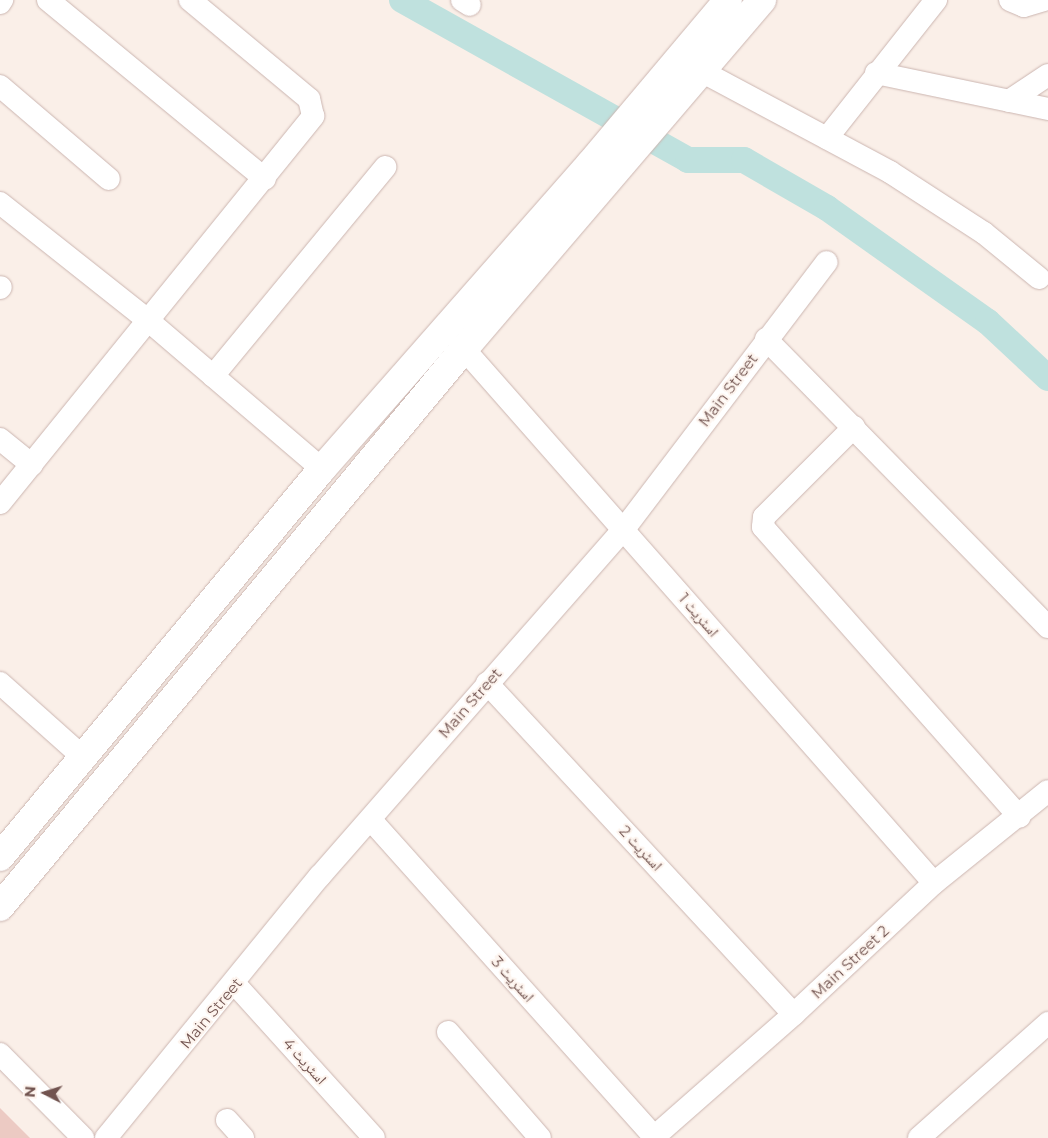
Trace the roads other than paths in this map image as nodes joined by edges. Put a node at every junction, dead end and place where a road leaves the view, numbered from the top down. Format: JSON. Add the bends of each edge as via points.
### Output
{"nodes":[{"id":1,"x":48,"y":0,"type":"edge"},
{"id":2,"x":190,"y":0,"type":"edge"},
{"id":3,"x":728,"y":0,"type":"edge"},
{"id":4,"x":762,"y":0,"type":"edge"},
{"id":5,"x":936,"y":0,"type":"edge"},
{"id":6,"x":1010,"y":0,"type":"edge"},
{"id":7,"x":1044,"y":0,"type":"edge"},
{"id":8,"x":876,"y":73,"type":"junction"},
{"id":9,"x":1048,"y":76,"type":"edge"},
{"id":10,"x":683,"y":79,"type":"junction"},
{"id":11,"x":0,"y":86,"type":"edge"},
{"id":12,"x":1009,"y":101,"type":"junction"},
{"id":13,"x":1048,"y":109,"type":"edge"},
{"id":14,"x":827,"y":138,"type":"junction"},
{"id":15,"x":385,"y":167,"type":"dead end"},
{"id":16,"x":600,"y":173,"type":"junction"},
{"id":17,"x":109,"y":179,"type":"dead end"},
{"id":18,"x":265,"y":179,"type":"junction"},
{"id":19,"x":0,"y":203,"type":"edge"},
{"id":20,"x":827,"y":262,"type":"dead end"},
{"id":21,"x":1039,"y":278,"type":"dead end"},
{"id":22,"x":150,"y":322,"type":"junction"},
{"id":23,"x":766,"y":339,"type":"junction"},
{"id":24,"x":464,"y":349,"type":"junction"},
{"id":25,"x":213,"y":376,"type":"junction"},
{"id":26,"x":854,"y":426,"type":"junction"},
{"id":27,"x":0,"y":439,"type":"edge"},
{"id":28,"x":344,"y":444,"type":"junction"},
{"id":29,"x":368,"y":462,"type":"junction"},
{"id":30,"x":32,"y":465,"type":"junction"},
{"id":31,"x":322,"y":468,"type":"junction"},
{"id":32,"x":0,"y":503,"type":"edge"},
{"id":33,"x":624,"y":529,"type":"junction"},
{"id":34,"x":1048,"y":628,"type":"edge"},
{"id":35,"x":0,"y":683,"type":"edge"},
{"id":36,"x":487,"y":683,"type":"junction"},
{"id":37,"x":85,"y":759,"type":"junction"},
{"id":38,"x":1048,"y":791,"type":"edge"},
{"id":39,"x":1020,"y":817,"type":"junction"},
{"id":40,"x":371,"y":820,"type":"junction"},
{"id":41,"x":0,"y":857,"type":"edge"},
{"id":42,"x":934,"y":883,"type":"junction"},
{"id":43,"x":0,"y":906,"type":"edge"},
{"id":44,"x":235,"y":984,"type":"junction"},
{"id":45,"x":794,"y":1014,"type":"junction"},
{"id":46,"x":1048,"y":1023,"type":"edge"},
{"id":47,"x":448,"y":1032,"type":"dead end"},
{"id":48,"x":0,"y":1054,"type":"edge"},
{"id":49,"x":227,"y":1120,"type":"dead end"},
{"id":50,"x":654,"y":1137,"type":"edge"},
{"id":51,"x":82,"y":1138,"type":"edge"},
{"id":52,"x":106,"y":1138,"type":"edge"},
{"id":53,"x":243,"y":1138,"type":"edge"},
{"id":54,"x":374,"y":1138,"type":"edge"},
{"id":55,"x":540,"y":1138,"type":"edge"},
{"id":56,"x":919,"y":1138,"type":"edge"}],
"edges":[{"from":1,"to":18,"type":"street"},
{"from":2,"to":18,"type":"street","via":[[309,99],[313,109],[309,122]]},
{"from":3,"to":10,"type":"street"},
{"from":4,"to":10,"type":"street"},
{"from":5,"to":8,"type":"street"},
{"from":6,"to":7,"type":"street","via":[[1024,6]]},
{"from":8,"to":12,"type":"street"},
{"from":8,"to":14,"type":"street"},
{"from":9,"to":12,"type":"street"},
{"from":10,"to":14,"type":"street"},
{"from":10,"to":16,"type":"street"},
{"from":11,"to":17,"type":"street"},
{"from":12,"to":13,"type":"street"},
{"from":14,"to":21,"type":"street","via":[[984,232]]},
{"from":15,"to":25,"type":"street"},
{"from":16,"to":24,"type":"street"},
{"from":16,"to":28,"type":"street"},
{"from":18,"to":22,"type":"street"},
{"from":19,"to":22,"type":"street"},
{"from":20,"to":23,"type":"street","name":"Main Street"},
{"from":22,"to":25,"type":"street"},
{"from":22,"to":30,"type":"street"},
{"from":23,"to":26,"type":"street"},
{"from":23,"to":33,"type":"street","name":"Main Street"},
{"from":24,"to":29,"type":"street"},
{"from":24,"to":33,"type":"street","name":"اسٹریٹ 1"},
{"from":25,"to":31,"type":"street"},
{"from":26,"to":34,"type":"street"},
{"from":26,"to":39,"type":"street","via":[[764,517],[763,527]]},
{"from":27,"to":30,"type":"street"},
{"from":28,"to":29,"type":"street"},
{"from":28,"to":31,"type":"street"},
{"from":29,"to":43,"type":"street"},
{"from":30,"to":32,"type":"street"},
{"from":31,"to":37,"type":"street"},
{"from":33,"to":36,"type":"street","name":"Main Street"},
{"from":33,"to":42,"type":"street","name":"اسٹریٹ 1"},
{"from":35,"to":37,"type":"street"},
{"from":36,"to":40,"type":"street","name":"Main Street"},
{"from":36,"to":45,"type":"street","name":"اسٹریٹ 2"},
{"from":37,"to":41,"type":"street"},
{"from":38,"to":39,"type":"street","name":"Main Street 2"},
{"from":39,"to":42,"type":"street","name":"Main Street 2"},
{"from":40,"to":44,"type":"street","name":"Main Street","via":[[320,876]]},
{"from":40,"to":50,"type":"street","name":"اسٹریٹ 3"},
{"from":42,"to":45,"type":"street","name":"Main Street 2"},
{"from":44,"to":52,"type":"street","name":"Main Street"},
{"from":44,"to":54,"type":"street","name":"اسٹریٹ 4"},
{"from":45,"to":50,"type":"street","name":"Main Street 2"},
{"from":46,"to":56,"type":"street"},
{"from":47,"to":55,"type":"street"},
{"from":48,"to":51,"type":"street"},
{"from":49,"to":53,"type":"street"}]}
